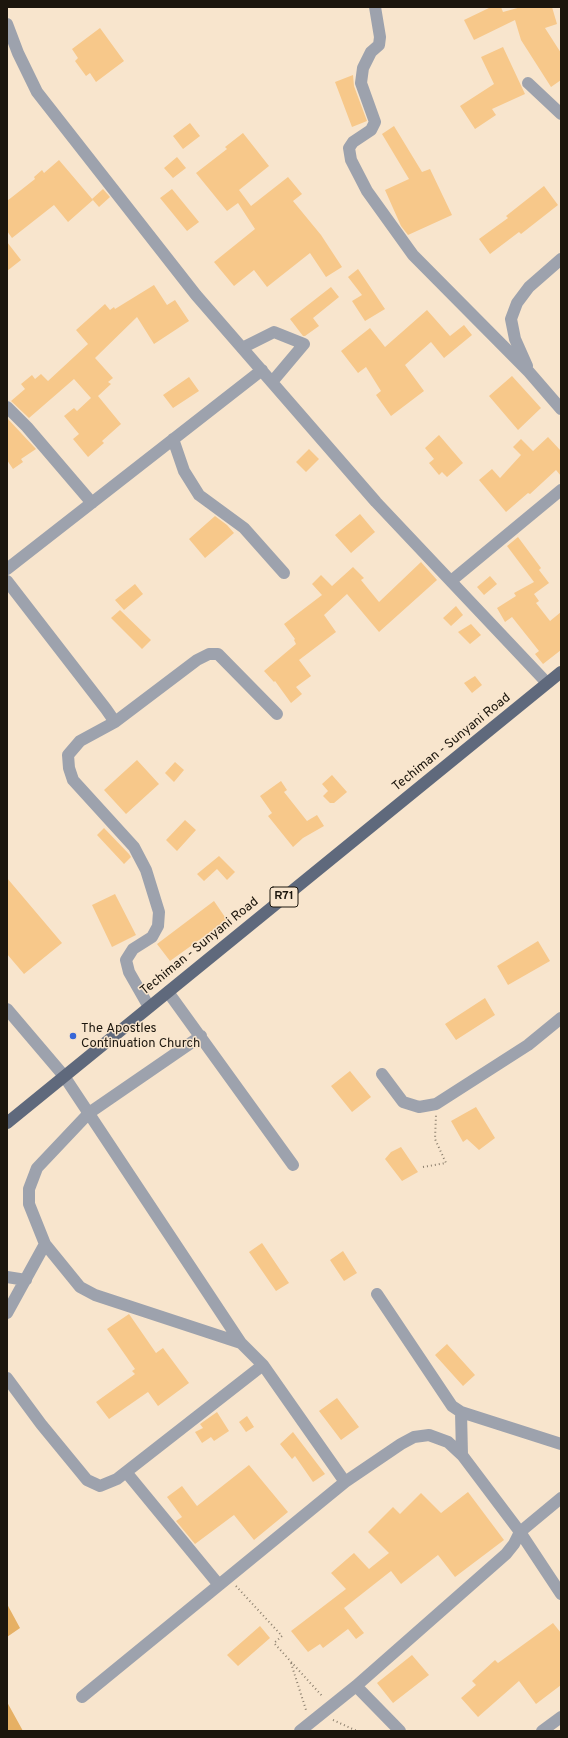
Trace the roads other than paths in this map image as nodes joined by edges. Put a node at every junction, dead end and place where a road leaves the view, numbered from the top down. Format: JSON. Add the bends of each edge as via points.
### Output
{"nodes":[{"id":1,"x":374,"y":7,"type":"edge"},
{"id":2,"x":7,"y":24,"type":"edge"},
{"id":3,"x":528,"y":83,"type":"dead end"},
{"id":4,"x":561,"y":114,"type":"edge"},
{"id":5,"x":561,"y":259,"type":"edge"},
{"id":6,"x":242,"y":348,"type":"junction"},
{"id":7,"x":262,"y":370,"type":"junction"},
{"id":8,"x":529,"y":372,"type":"junction"},
{"id":9,"x":272,"y":382,"type":"junction"},
{"id":10,"x":7,"y":407,"type":"edge"},
{"id":11,"x":561,"y":409,"type":"edge"},
{"id":12,"x":173,"y":439,"type":"junction"},
{"id":13,"x":561,"y":490,"type":"edge"},
{"id":14,"x":92,"y":503,"type":"junction"},
{"id":15,"x":7,"y":568,"type":"edge"},
{"id":16,"x":284,"y":573,"type":"dead end"},
{"id":17,"x":7,"y":581,"type":"edge"},
{"id":18,"x":451,"y":581,"type":"junction"},
{"id":19,"x":561,"y":672,"type":"edge"},
{"id":20,"x":546,"y":683,"type":"junction"},
{"id":21,"x":277,"y":714,"type":"dead end"},
{"id":22,"x":115,"y":722,"type":"junction"},
{"id":23,"x":168,"y":992,"type":"junction"},
{"id":24,"x":149,"y":1007,"type":"junction"},
{"id":25,"x":7,"y":1009,"type":"edge"},
{"id":26,"x":561,"y":1018,"type":"edge"},
{"id":27,"x":200,"y":1036,"type":"junction"},
{"id":28,"x":382,"y":1074,"type":"dead end"},
{"id":29,"x":64,"y":1076,"type":"junction"},
{"id":30,"x":88,"y":1113,"type":"junction"},
{"id":31,"x":7,"y":1123,"type":"edge"},
{"id":32,"x":293,"y":1165,"type":"dead end"},
{"id":33,"x":45,"y":1244,"type":"junction"},
{"id":34,"x":7,"y":1277,"type":"edge"},
{"id":35,"x":26,"y":1280,"type":"junction"},
{"id":36,"x":377,"y":1294,"type":"dead end"},
{"id":37,"x":7,"y":1313,"type":"edge"},
{"id":38,"x":241,"y":1343,"type":"junction"},
{"id":39,"x":263,"y":1365,"type":"junction"},
{"id":40,"x":7,"y":1378,"type":"edge"},
{"id":41,"x":461,"y":1412,"type":"junction"},
{"id":42,"x":561,"y":1444,"type":"edge"},
{"id":43,"x":462,"y":1455,"type":"junction"},
{"id":44,"x":126,"y":1472,"type":"junction"},
{"id":45,"x":345,"y":1482,"type":"junction"},
{"id":46,"x":561,"y":1498,"type":"edge"},
{"id":47,"x":520,"y":1532,"type":"junction"},
{"id":48,"x":224,"y":1581,"type":"junction"},
{"id":49,"x":561,"y":1594,"type":"edge"},
{"id":50,"x":356,"y":1686,"type":"junction"},
{"id":51,"x":82,"y":1697,"type":"dead end"},
{"id":52,"x":561,"y":1717,"type":"edge"},
{"id":53,"x":300,"y":1731,"type":"edge"},
{"id":54,"x":400,"y":1731,"type":"edge"},
{"id":55,"x":542,"y":1731,"type":"edge"}],
"edges":[{"from":1,"to":8,"type":"street","via":[[380,37],[379,45],[371,52],[363,68],[361,83],[375,122],[371,130],[348,148],[351,160],[368,191],[413,254]]},
{"from":2,"to":6,"type":"street","via":[[37,92],[196,295]]},
{"from":3,"to":4,"type":"street"},
{"from":5,"to":8,"type":"street","via":[[529,287],[517,303],[512,319],[515,339]]},
{"from":6,"to":7,"type":"street"},
{"from":6,"to":9,"type":"street","via":[[274,332],[304,344]]},
{"from":7,"to":9,"type":"street"},
{"from":7,"to":12,"type":"street"},
{"from":8,"to":11,"type":"street"},
{"from":9,"to":18,"type":"street","via":[[376,502]]},
{"from":10,"to":14,"type":"street"},
{"from":12,"to":14,"type":"street"},
{"from":12,"to":16,"type":"street","via":[[184,471],[199,496],[244,528]]},
{"from":13,"to":18,"type":"street"},
{"from":14,"to":15,"type":"street"},
{"from":17,"to":22,"type":"street"},
{"from":18,"to":20,"type":"street"},
{"from":19,"to":20,"type":"main road","name":"Techiman - Sunyani Road","number":"R71"},
{"from":20,"to":23,"type":"main road","name":"Techiman - Sunyani Road","number":"R71"},
{"from":21,"to":22,"type":"street","via":[[218,654],[209,654],[196,660]]},
{"from":22,"to":24,"type":"street","via":[[80,741],[68,755],[69,768],[73,780],[134,848],[146,870],[159,912],[158,926],[152,937],[133,950],[126,960],[129,972]]},
{"from":23,"to":24,"type":"main road","name":"Techiman - Sunyani Road","number":"R71"},
{"from":23,"to":27,"type":"street"},
{"from":24,"to":29,"type":"main road","name":"Techiman - Sunyani Road","number":"R71"},
{"from":25,"to":29,"type":"street"},
{"from":26,"to":28,"type":"street","via":[[528,1045],[436,1104],[418,1106],[403,1102]]},
{"from":27,"to":30,"type":"street"},
{"from":27,"to":32,"type":"street"},
{"from":29,"to":30,"type":"street"},
{"from":29,"to":31,"type":"main road","name":"Techiman - Sunyani Road","number":"R71"},
{"from":30,"to":33,"type":"street","via":[[37,1168],[29,1189],[29,1204]]},
{"from":30,"to":38,"type":"street"},
{"from":33,"to":35,"type":"street"},
{"from":33,"to":38,"type":"street","via":[[80,1287],[95,1295]]},
{"from":34,"to":35,"type":"street"},
{"from":35,"to":37,"type":"street"},
{"from":36,"to":41,"type":"street","via":[[452,1406]]},
{"from":38,"to":39,"type":"street"},
{"from":39,"to":44,"type":"street"},
{"from":39,"to":45,"type":"street"},
{"from":40,"to":44,"type":"street","via":[[87,1480],[100,1486]]},
{"from":41,"to":42,"type":"street"},
{"from":41,"to":43,"type":"street"},
{"from":43,"to":45,"type":"street","via":[[448,1442],[429,1435],[414,1437]]},
{"from":43,"to":47,"type":"street"},
{"from":44,"to":48,"type":"street"},
{"from":45,"to":48,"type":"street"},
{"from":46,"to":47,"type":"street"},
{"from":47,"to":49,"type":"street"},
{"from":47,"to":50,"type":"street","via":[[506,1554]]},
{"from":48,"to":51,"type":"street"},
{"from":50,"to":53,"type":"street"},
{"from":50,"to":54,"type":"street"},
{"from":52,"to":55,"type":"street"}]}
